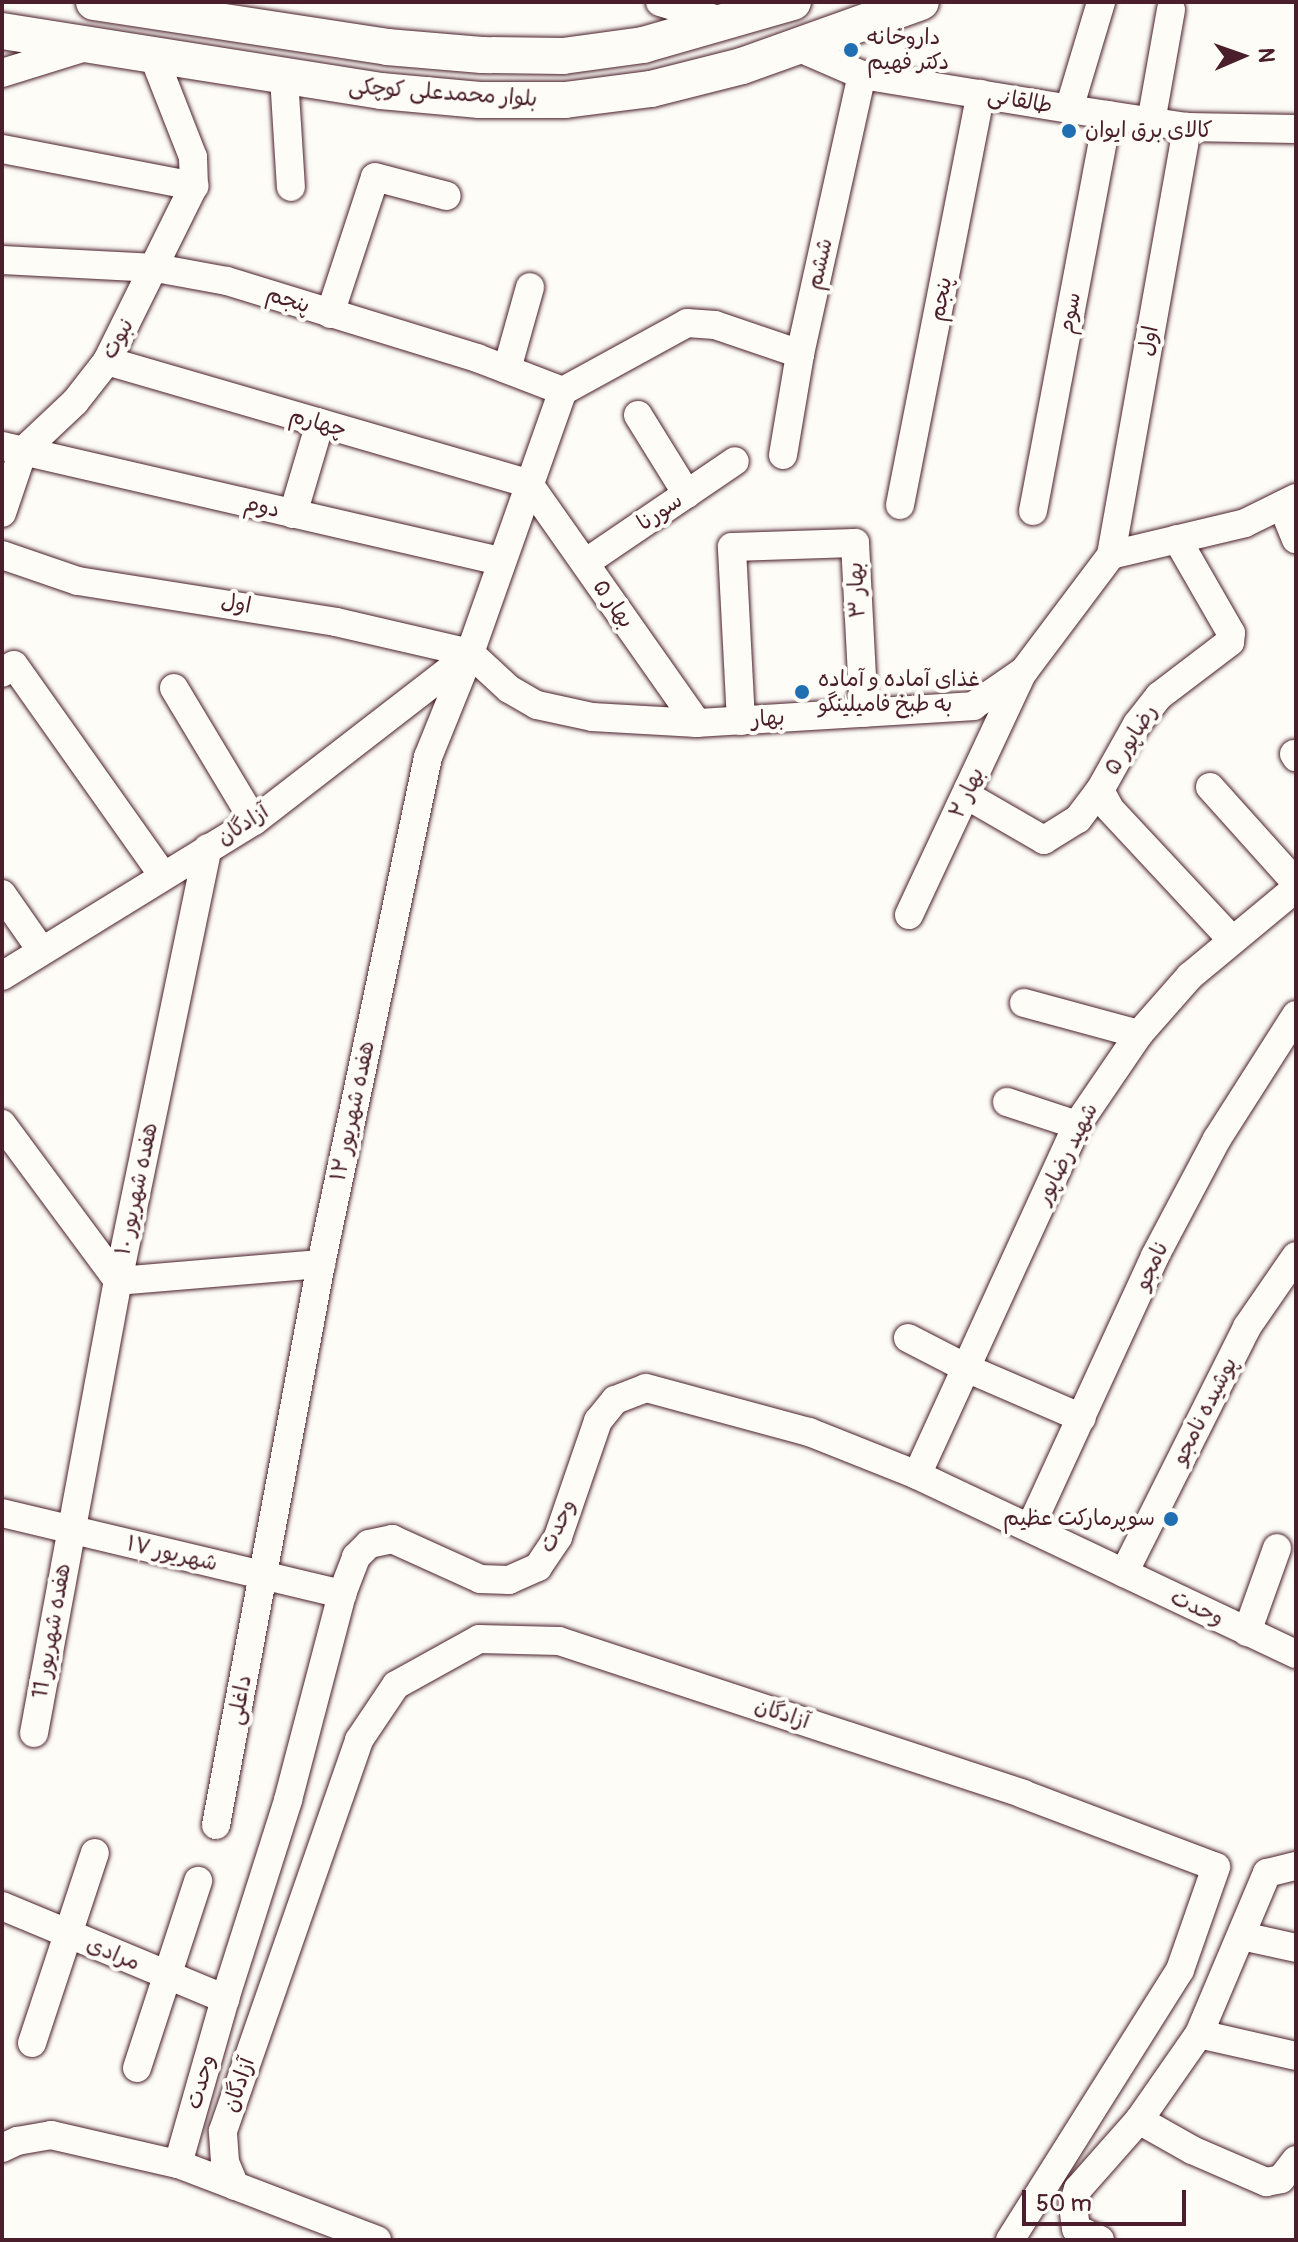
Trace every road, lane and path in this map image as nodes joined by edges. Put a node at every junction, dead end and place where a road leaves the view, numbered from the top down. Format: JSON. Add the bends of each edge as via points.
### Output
{"nodes":[{"id":1,"x":94,"y":2,"type":"edge"},
{"id":2,"x":660,"y":2,"type":"edge"},
{"id":3,"x":793,"y":2,"type":"edge"},
{"id":4,"x":921,"y":2,"type":"edge"},
{"id":5,"x":1101,"y":2,"type":"edge"},
{"id":6,"x":131,"y":5,"type":"edge"},
{"id":7,"x":1171,"y":10,"type":"dead end"},
{"id":8,"x":232,"y":12,"type":"edge"},
{"id":9,"x":729,"y":23,"type":"junction"},
{"id":10,"x":2,"y":31,"type":"edge"},
{"id":11,"x":93,"y":45,"type":"junction"},
{"id":12,"x":797,"y":47,"type":"junction"},
{"id":13,"x":153,"y":55,"type":"junction"},
{"id":14,"x":2,"y":73,"type":"edge"},
{"id":15,"x":862,"y":75,"type":"junction"},
{"id":16,"x":284,"y":77,"type":"junction"},
{"id":17,"x":981,"y":94,"type":"junction"},
{"id":18,"x":1069,"y":109,"type":"junction"},
{"id":19,"x":1108,"y":115,"type":"junction"},
{"id":20,"x":1151,"y":122,"type":"junction"},
{"id":21,"x":1187,"y":127,"type":"junction"},
{"id":22,"x":1296,"y":129,"type":"edge"},
{"id":23,"x":2,"y":149,"type":"edge"},
{"id":24,"x":194,"y":186,"type":"junction"},
{"id":25,"x":291,"y":187,"type":"dead end"},
{"id":26,"x":447,"y":196,"type":"dead end"},
{"id":27,"x":2,"y":260,"type":"edge"},
{"id":28,"x":156,"y":268,"type":"junction"},
{"id":29,"x":530,"y":287,"type":"dead end"},
{"id":30,"x":330,"y":314,"type":"junction"},
{"id":31,"x":800,"y":354,"type":"junction"},
{"id":32,"x":107,"y":361,"type":"junction"},
{"id":33,"x":507,"y":369,"type":"junction"},
{"id":34,"x":563,"y":391,"type":"junction"},
{"id":35,"x":638,"y":415,"type":"dead end"},
{"id":36,"x":320,"y":423,"type":"junction"},
{"id":37,"x":12,"y":448,"type":"edge"},
{"id":38,"x":783,"y":455,"type":"dead end"},
{"id":39,"x":735,"y":461,"type":"dead end"},
{"id":40,"x":529,"y":484,"type":"junction"},
{"id":41,"x":687,"y":494,"type":"junction"},
{"id":42,"x":1289,"y":502,"type":"edge"},
{"id":43,"x":900,"y":505,"type":"dead end"},
{"id":44,"x":1033,"y":511,"type":"dead end"},
{"id":45,"x":2,"y":513,"type":"edge"},
{"id":46,"x":293,"y":514,"type":"junction"},
{"id":47,"x":1177,"y":539,"type":"junction"},
{"id":48,"x":1296,"y":539,"type":"edge"},
{"id":49,"x":2,"y":555,"type":"edge"},
{"id":50,"x":1111,"y":555,"type":"junction"},
{"id":51,"x":501,"y":561,"type":"junction"},
{"id":52,"x":585,"y":563,"type":"junction"},
{"id":53,"x":470,"y":653,"type":"junction"},
{"id":54,"x":1024,"y":671,"type":"junction"},
{"id":55,"x":2,"y":673,"type":"edge"},
{"id":56,"x":174,"y":688,"type":"dead end"},
{"id":57,"x":864,"y":713,"type":"junction"},
{"id":58,"x":741,"y":721,"type":"junction"},
{"id":59,"x":697,"y":723,"type":"junction"},
{"id":60,"x":1210,"y":787,"type":"dead end"},
{"id":61,"x":1100,"y":790,"type":"junction"},
{"id":62,"x":966,"y":795,"type":"junction"},
{"id":63,"x":254,"y":821,"type":"junction"},
{"id":64,"x":208,"y":848,"type":"junction"},
{"id":65,"x":162,"y":874,"type":"junction"},
{"id":66,"x":1296,"y":886,"type":"edge"},
{"id":67,"x":2,"y":894,"type":"edge"},
{"id":68,"x":909,"y":915,"type":"dead end"},
{"id":69,"x":1232,"y":940,"type":"junction"},
{"id":70,"x":41,"y":950,"type":"junction"},
{"id":71,"x":2,"y":976,"type":"edge"},
{"id":72,"x":1024,"y":1003,"type":"dead end"},
{"id":73,"x":1296,"y":1015,"type":"edge"},
{"id":74,"x":1139,"y":1034,"type":"junction"},
{"id":75,"x":1007,"y":1102,"type":"dead end"},
{"id":76,"x":2,"y":1124,"type":"edge"},
{"id":77,"x":1077,"y":1125,"type":"junction"},
{"id":78,"x":1295,"y":1258,"type":"edge"},
{"id":79,"x":321,"y":1264,"type":"junction"},
{"id":80,"x":118,"y":1281,"type":"junction"},
{"id":81,"x":908,"y":1338,"type":"dead end"},
{"id":82,"x":966,"y":1368,"type":"junction"},
{"id":83,"x":1082,"y":1418,"type":"junction"},
{"id":84,"x":917,"y":1475,"type":"junction"},
{"id":85,"x":2,"y":1513,"type":"edge"},
{"id":86,"x":1030,"y":1528,"type":"junction"},
{"id":87,"x":71,"y":1530,"type":"junction"},
{"id":88,"x":1277,"y":1548,"type":"dead end"},
{"id":89,"x":1124,"y":1573,"type":"junction"},
{"id":90,"x":263,"y":1575,"type":"junction"},
{"id":91,"x":342,"y":1594,"type":"junction"},
{"id":92,"x":1247,"y":1632,"type":"junction"},
{"id":93,"x":1296,"y":1654,"type":"edge"},
{"id":94,"x":34,"y":1733,"type":"dead end"},
{"id":95,"x":216,"y":1825,"type":"dead end"},
{"id":96,"x":95,"y":1853,"type":"dead end"},
{"id":97,"x":1296,"y":1866,"type":"edge"},
{"id":98,"x":198,"y":1881,"type":"dead end"},
{"id":99,"x":2,"y":1906,"type":"edge"},
{"id":100,"x":68,"y":1936,"type":"junction"},
{"id":101,"x":1242,"y":1936,"type":"junction"},
{"id":102,"x":1296,"y":1948,"type":"edge"},
{"id":103,"x":167,"y":1976,"type":"junction"},
{"id":104,"x":225,"y":1999,"type":"junction"},
{"id":105,"x":1199,"y":2034,"type":"junction"},
{"id":106,"x":32,"y":2043,"type":"dead end"},
{"id":107,"x":1296,"y":2056,"type":"edge"},
{"id":108,"x":137,"y":2068,"type":"dead end"},
{"id":109,"x":1139,"y":2120,"type":"junction"},
{"id":110,"x":7,"y":2141,"type":"edge"},
{"id":111,"x":1296,"y":2160,"type":"edge"},
{"id":112,"x":178,"y":2164,"type":"junction"},
{"id":113,"x":235,"y":2186,"type":"junction"},
{"id":114,"x":1088,"y":2234,"type":"edge"},
{"id":115,"x":377,"y":2240,"type":"edge"},
{"id":116,"x":1010,"y":2240,"type":"edge"}],
"edges":[{"from":1,"to":6,"type":"main road","name":"بلوار محمدعلی کوچکی"},
{"from":2,"to":9,"type":"street"},
{"from":3,"to":9,"type":"main road","name":"بلوار محمدعلی کوچکی"},
{"from":4,"to":12,"type":"main road","name":"بلوار محمدعلی کوچکی"},
{"from":5,"to":18,"type":"street"},
{"from":6,"to":8,"type":"main road","name":"بلوار محمدعلی کوچکی"},
{"from":7,"to":20,"type":"street"},
{"from":8,"to":9,"type":"main road","name":"بلوار محمدعلی کوچکی","via":[[387,47],[482,55],[538,56],[643,45]]},
{"from":10,"to":11,"type":"main road","name":"بلوار محمدعلی کوچکی"},
{"from":11,"to":13,"type":"main road","name":"بلوار محمدعلی کوچکی"},
{"from":11,"to":14,"type":"street"},
{"from":12,"to":15,"type":"street","name":"طالقانی"},
{"from":12,"to":16,"type":"main road","name":"بلوار محمدعلی کوچکی","via":[[651,89],[565,100],[480,100]]},
{"from":13,"to":16,"type":"main road","name":"بلوار محمدعلی کوچکی"},
{"from":13,"to":24,"type":"street","via":[[193,157]]},
{"from":15,"to":17,"type":"street","name":"طالقانی"},
{"from":15,"to":31,"type":"street","name":"ششم"},
{"from":16,"to":25,"type":"street"},
{"from":17,"to":18,"type":"street","name":"طالقانی"},
{"from":17,"to":43,"type":"street","name":"پنجم"},
{"from":18,"to":19,"type":"street","name":"طالقانی"},
{"from":19,"to":20,"type":"street","name":"طالقانی"},
{"from":19,"to":44,"type":"street","name":"سوم"},
{"from":20,"to":21,"type":"street","name":"طالقانی"},
{"from":21,"to":22,"type":"street","name":"طالقانی"},
{"from":21,"to":50,"type":"street","name":"اول"},
{"from":23,"to":24,"type":"street"},
{"from":24,"to":28,"type":"street","name":"نبوت"},
{"from":26,"to":30,"type":"street","via":[[375,177]]},
{"from":27,"to":28,"type":"street","name":"پنجم"},
{"from":28,"to":30,"type":"street","name":"پنجم","via":[[227,281]]},
{"from":28,"to":32,"type":"street","name":"نبوت"},
{"from":29,"to":33,"type":"street"},
{"from":30,"to":33,"type":"street","name":"پنجم"},
{"from":31,"to":34,"type":"street","via":[[715,325],[687,323]]},
{"from":31,"to":38,"type":"street","name":"ششم"},
{"from":32,"to":36,"type":"street","name":"چهارم"},
{"from":32,"to":37,"type":"street","name":"نبوت","via":[[75,402]]},
{"from":33,"to":34,"type":"street","name":"پنجم"},
{"from":34,"to":40,"type":"street","name":"هفده شهریور ۱۲"},
{"from":35,"to":41,"type":"street"},
{"from":36,"to":40,"type":"street","name":"چهارم"},
{"from":36,"to":46,"type":"street"},
{"from":37,"to":45,"type":"street"},
{"from":37,"to":46,"type":"street","name":"دوم"},
{"from":39,"to":41,"type":"street","name":"سورنا"},
{"from":40,"to":51,"type":"street","name":"هفده شهریور ۱۲"},
{"from":40,"to":52,"type":"street","name":"بهار ۵"},
{"from":41,"to":52,"type":"street","name":"سورنا"},
{"from":42,"to":47,"type":"street","via":[[1245,523]]},
{"from":42,"to":48,"type":"street"},
{"from":46,"to":51,"type":"street","name":"دوم"},
{"from":47,"to":50,"type":"street"},
{"from":47,"to":61,"type":"street","name":"رضاپور ۵","via":[[1231,633],[1230,642],[1159,696]]},
{"from":49,"to":53,"type":"street","name":"اول","via":[[78,581],[336,622]]},
{"from":50,"to":54,"type":"street","name":"بهار"},
{"from":51,"to":53,"type":"street","name":"هفده شهریور ۱۲"},
{"from":52,"to":59,"type":"street","name":"بهار ۵"},
{"from":53,"to":59,"type":"street","name":"بهار","via":[[509,689],[537,705],[592,717]]},
{"from":53,"to":63,"type":"street","name":"آزادگان"},
{"from":53,"to":79,"type":"street","name":"هفده شهریور ۱۲","via":[[428,757]]},
{"from":54,"to":57,"type":"street","name":"بهار","via":[[973,706]]},
{"from":54,"to":62,"type":"street","name":"بهار ۲"},
{"from":55,"to":65,"type":"street","via":[[14,665]]},
{"from":56,"to":63,"type":"street"},
{"from":57,"to":58,"type":"street","name":"بهار"},
{"from":57,"to":58,"type":"street","name":"بهار ۳","via":[[855,543],[732,547]]},
{"from":58,"to":59,"type":"street","name":"بهار"},
{"from":60,"to":66,"type":"street"},
{"from":61,"to":62,"type":"street","via":[[1078,819],[1044,840]]},
{"from":61,"to":69,"type":"street","name":"رضاپور ۵","via":[[1110,809]]},
{"from":62,"to":68,"type":"street","name":"بهار ۲"},
{"from":63,"to":64,"type":"street","name":"آزادگان"},
{"from":64,"to":65,"type":"street","name":"آزادگان"},
{"from":64,"to":80,"type":"street","name":"هفده شهریور ۱۰"},
{"from":65,"to":70,"type":"street","name":"آزادگان"},
{"from":66,"to":69,"type":"street","name":"شهید رضاپور"},
{"from":67,"to":70,"type":"street"},
{"from":69,"to":74,"type":"street","name":"شهید رضاپور","via":[[1190,976]]},
{"from":70,"to":71,"type":"street","name":"آزادگان"},
{"from":72,"to":74,"type":"street"},
{"from":73,"to":83,"type":"street","name":"نامجو","via":[[1217,1139],[1155,1256]]},
{"from":74,"to":77,"type":"street","name":"شهید رضاپور"},
{"from":75,"to":77,"type":"street"},
{"from":76,"to":80,"type":"street"},
{"from":77,"to":82,"type":"street","name":"شهید رضاپور"},
{"from":78,"to":89,"type":"street","name":"پوشیده نامجو","via":[[1247,1327]]},
{"from":79,"to":80,"type":"street"},
{"from":79,"to":90,"type":"street","name":"هفده شهریور ۱۲"},
{"from":80,"to":87,"type":"street","name":"هفده شهریور ۱۰"},
{"from":81,"to":82,"type":"street"},
{"from":82,"to":83,"type":"street"},
{"from":82,"to":84,"type":"street","name":"شهید رضاپور"},
{"from":83,"to":86,"type":"street","name":"نامجو"},
{"from":84,"to":86,"type":"street","name":"وحدت"},
{"from":84,"to":91,"type":"street","name":"وحدت","via":[[809,1432],[646,1388],[615,1400],[598,1421],[558,1537],[538,1567],[509,1580],[480,1579],[392,1539],[369,1544],[356,1557]]},
{"from":85,"to":87,"type":"street","name":"۱۷ شهریور"},
{"from":86,"to":89,"type":"street","name":"وحدت"},
{"from":87,"to":90,"type":"street","name":"۱۷ شهریور"},
{"from":87,"to":94,"type":"street","name":"هفده شهریور 11"},
{"from":88,"to":92,"type":"street"},
{"from":89,"to":92,"type":"street","name":"وحدت"},
{"from":90,"to":91,"type":"street","name":"۱۷ شهریور"},
{"from":90,"to":95,"type":"street","name":"داغلی"},
{"from":91,"to":104,"type":"street","name":"وحدت","via":[[288,1800]]},
{"from":92,"to":93,"type":"street","name":"وحدت"},
{"from":96,"to":100,"type":"street"},
{"from":97,"to":101,"type":"street","via":[[1267,1873]]},
{"from":98,"to":103,"type":"street"},
{"from":99,"to":100,"type":"street","name":"مرادی"},
{"from":100,"to":103,"type":"street","name":"مرادی"},
{"from":100,"to":106,"type":"street"},
{"from":101,"to":102,"type":"street"},
{"from":101,"to":105,"type":"street"},
{"from":103,"to":104,"type":"street","name":"مرادی"},
{"from":103,"to":108,"type":"street"},
{"from":104,"to":112,"type":"street","name":"وحدت"},
{"from":105,"to":107,"type":"street"},
{"from":105,"to":109,"type":"street"},
{"from":109,"to":111,"type":"street","via":[[1266,2182],[1281,2179]]},
{"from":109,"to":114,"type":"street","via":[[1078,2189],[1073,2205]]},
{"from":110,"to":112,"type":"street","via":[[51,2135]]},
{"from":112,"to":113,"type":"street"},
{"from":113,"to":115,"type":"street"},
{"from":113,"to":116,"type":"street","name":"آزادگان","via":[[225,2162],[223,2131],[359,1740],[396,1685],[479,1639],[559,1641],[1023,1794],[1216,1867],[1180,1970]]}]}
